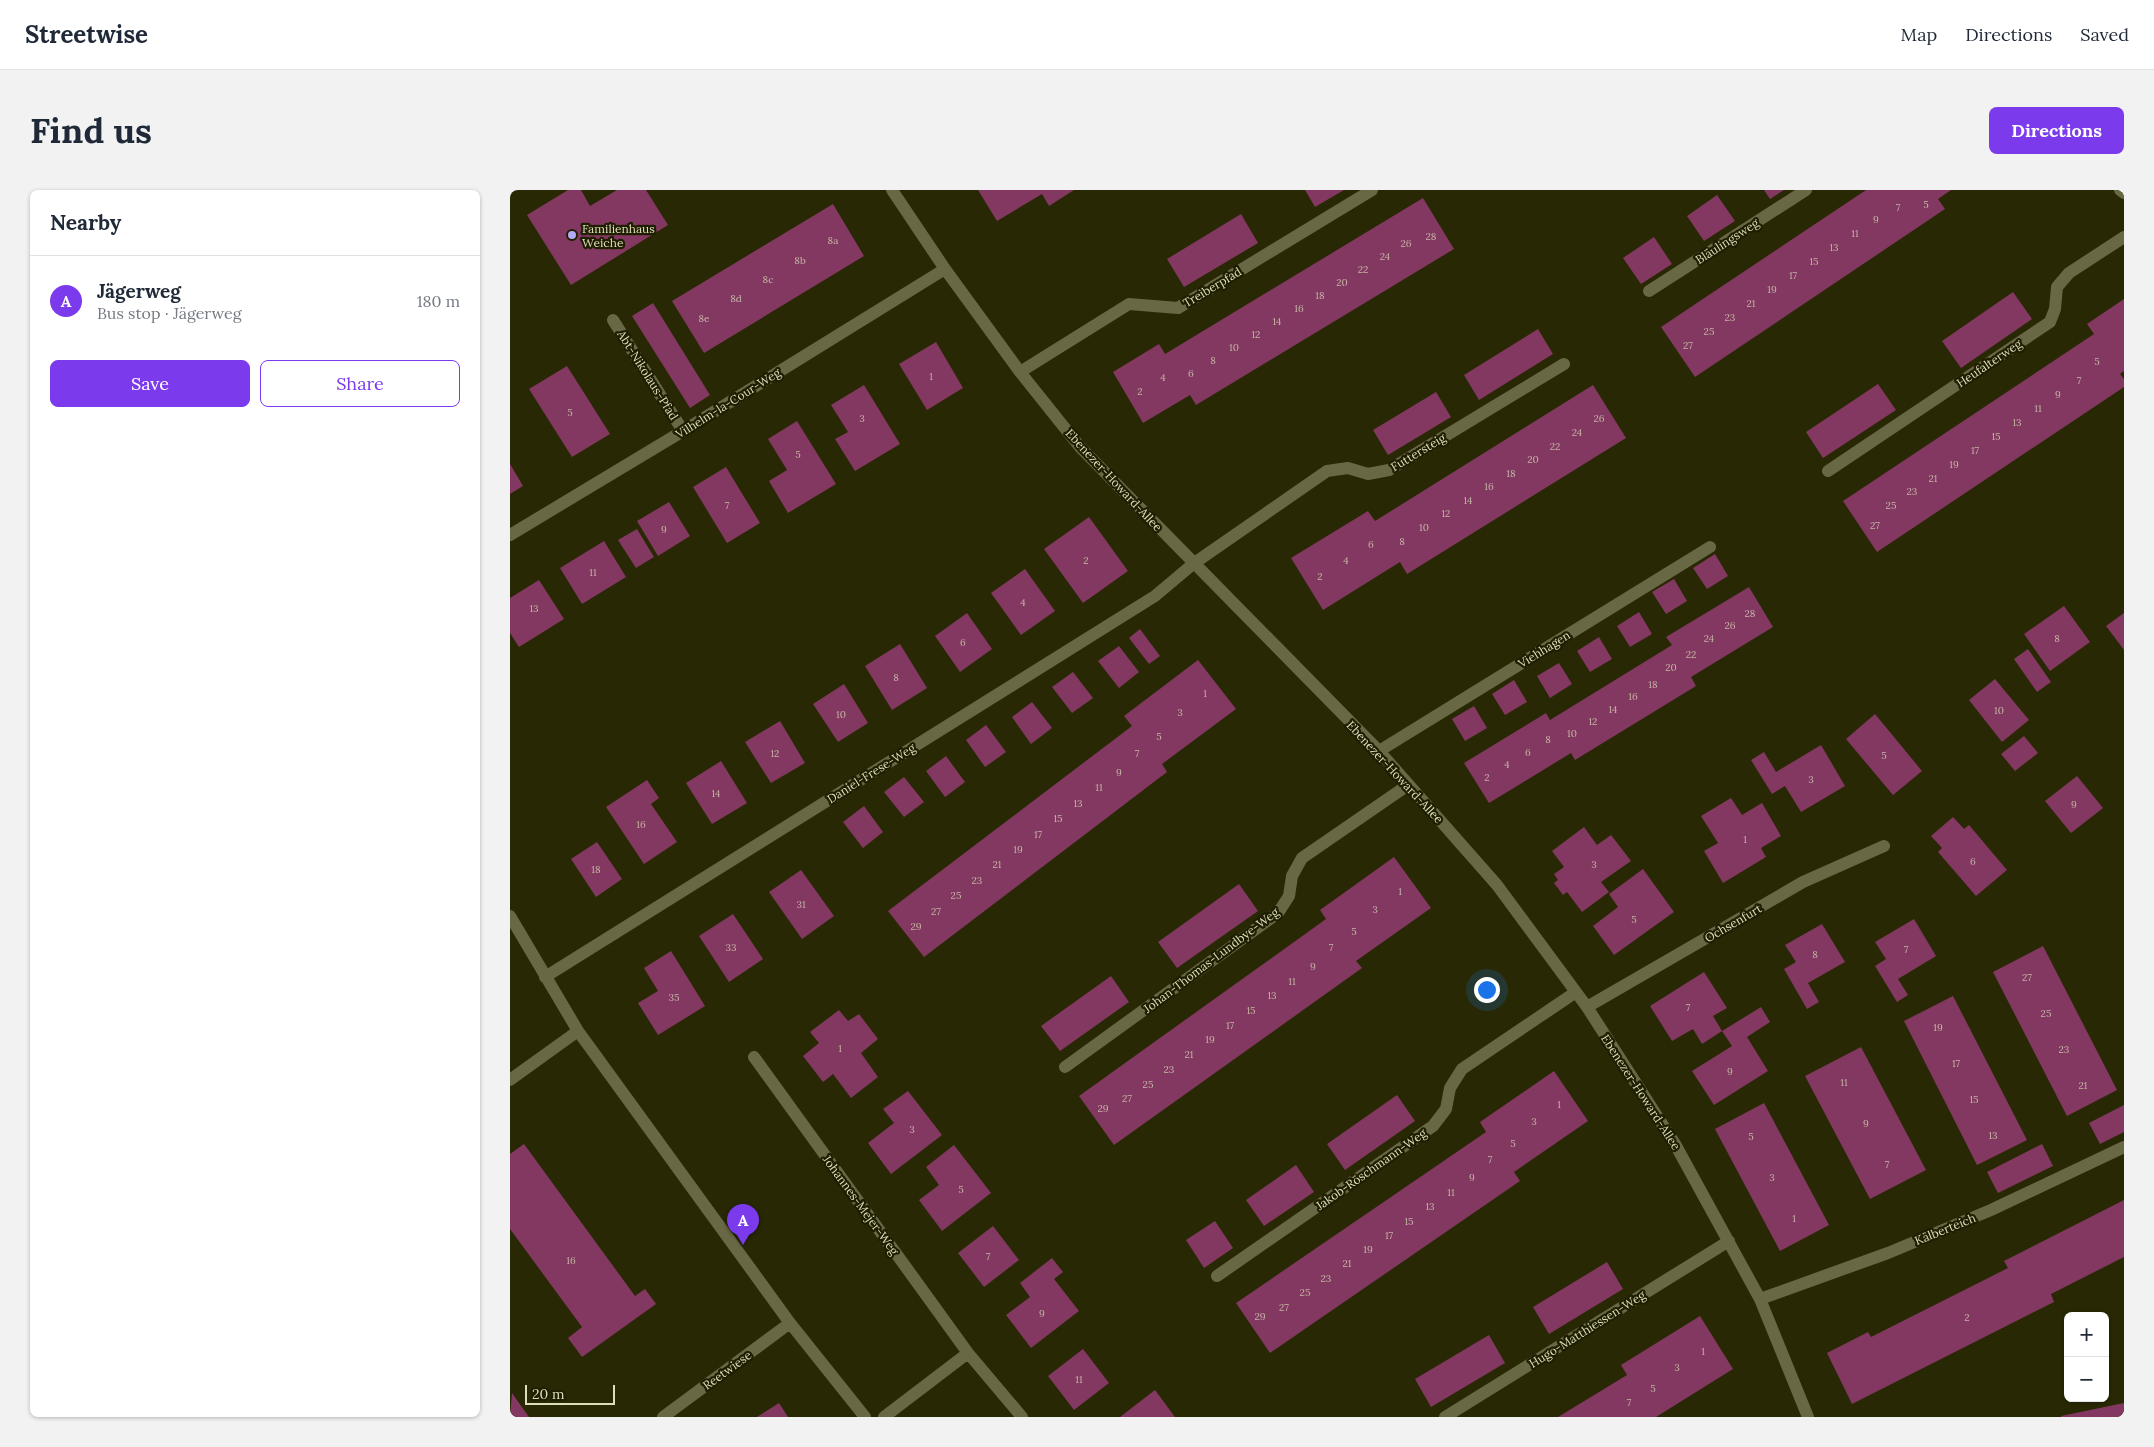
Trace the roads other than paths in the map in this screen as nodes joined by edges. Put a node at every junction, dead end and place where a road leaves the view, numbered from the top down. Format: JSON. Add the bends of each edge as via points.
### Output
{"nodes":[{"id":1,"x":892,"y":190,"type":"edge"},
{"id":2,"x":1372,"y":190,"type":"edge"},
{"id":3,"x":1806,"y":190,"type":"edge"},
{"id":4,"x":2120,"y":190,"type":"edge"},
{"id":5,"x":2124,"y":194,"type":"edge"},
{"id":6,"x":2124,"y":237,"type":"edge"},
{"id":7,"x":945,"y":268,"type":"junction"},
{"id":8,"x":1649,"y":292,"type":"dead end"},
{"id":9,"x":613,"y":320,"type":"dead end"},
{"id":10,"x":1564,"y":364,"type":"dead end"},
{"id":11,"x":1020,"y":372,"type":"junction"},
{"id":12,"x":683,"y":431,"type":"junction"},
{"id":13,"x":1828,"y":471,"type":"dead end"},
{"id":14,"x":510,"y":534,"type":"edge"},
{"id":15,"x":1710,"y":547,"type":"dead end"},
{"id":16,"x":1193,"y":564,"type":"junction"},
{"id":17,"x":1378,"y":751,"type":"junction"},
{"id":18,"x":1408,"y":785,"type":"junction"},
{"id":19,"x":1884,"y":846,"type":"dead end"},
{"id":20,"x":510,"y":916,"type":"edge"},
{"id":21,"x":545,"y":977,"type":"junction"},
{"id":22,"x":1576,"y":992,"type":"junction"},
{"id":23,"x":1587,"y":1007,"type":"junction"},
{"id":24,"x":578,"y":1031,"type":"junction"},
{"id":25,"x":754,"y":1057,"type":"dead end"},
{"id":26,"x":1065,"y":1067,"type":"dead end"},
{"id":27,"x":510,"y":1080,"type":"edge"},
{"id":28,"x":2124,"y":1147,"type":"edge"},
{"id":29,"x":1730,"y":1240,"type":"junction"},
{"id":30,"x":1217,"y":1276,"type":"dead end"},
{"id":31,"x":1760,"y":1298,"type":"junction"},
{"id":32,"x":790,"y":1324,"type":"junction"},
{"id":33,"x":968,"y":1353,"type":"junction"},
{"id":34,"x":663,"y":1417,"type":"edge"},
{"id":35,"x":865,"y":1417,"type":"edge"},
{"id":36,"x":884,"y":1417,"type":"edge"},
{"id":37,"x":1022,"y":1417,"type":"edge"},
{"id":38,"x":1445,"y":1417,"type":"edge"},
{"id":39,"x":1808,"y":1417,"type":"edge"}],
"edges":[{"from":1,"to":7,"type":"street","name":"Ebenezer-Howard-Allee"},
{"from":2,"to":11,"type":"street","name":"Treiberpfad","via":[[1178,308],[1130,304]]},
{"from":3,"to":8,"type":"street","name":"Bläulingsweg"},
{"from":4,"to":5,"type":"street"},
{"from":6,"to":13,"type":"street","name":"Heufalterweg","via":[[2069,273],[2057,287],[2050,322]]},
{"from":7,"to":11,"type":"street","name":"Ebenezer-Howard-Allee"},
{"from":7,"to":12,"type":"street","name":"Vilhelm-la-Cour-Weg"},
{"from":9,"to":12,"type":"street","name":"Abt-Nikolaus-Pfad"},
{"from":10,"to":16,"type":"street","name":"Futtersteig","via":[[1388,470],[1368,474],[1348,468],[1327,471]]},
{"from":11,"to":16,"type":"street","name":"Ebenezer-Howard-Allee","via":[[1080,447]]},
{"from":12,"to":14,"type":"street","name":"Vilhelm-la-Cour-Weg"},
{"from":15,"to":17,"type":"street","name":"Viehhagen"},
{"from":16,"to":17,"type":"street","name":"Ebenezer-Howard-Allee"},
{"from":16,"to":21,"type":"street","name":"Daniel-Frese-Weg","via":[[1155,596]]},
{"from":17,"to":18,"type":"street","name":"Ebenezer-Howard-Allee"},
{"from":18,"to":22,"type":"street","name":"Ebenezer-Howard-Allee","via":[[1497,884]]},
{"from":18,"to":26,"type":"street","name":"Johan-Thomas-Lundbye-Weg","via":[[1302,858],[1292,876],[1289,896],[1278,913]]},
{"from":19,"to":23,"type":"street","name":"Ochsenfurt","via":[[1803,882]]},
{"from":20,"to":21,"type":"street"},
{"from":21,"to":24,"type":"street"},
{"from":22,"to":23,"type":"street","name":"Ebenezer-Howard-Allee"},
{"from":22,"to":30,"type":"street","name":"Jakob-Röschmann-Weg","via":[[1462,1069],[1450,1088],[1446,1109],[1433,1126]]},
{"from":23,"to":29,"type":"street","name":"Ebenezer-Howard-Allee","via":[[1675,1144]]},
{"from":24,"to":27,"type":"street"},
{"from":24,"to":32,"type":"street"},
{"from":25,"to":33,"type":"street","name":"Johannes-Mejer-Weg"},
{"from":28,"to":31,"type":"street","name":"Kälberteich","via":[[1992,1210],[1888,1253]]},
{"from":29,"to":31,"type":"street","name":"Ebenezer-Howard-Allee"},
{"from":29,"to":38,"type":"street","name":"Hugo-Matthiessen-Weg"},
{"from":31,"to":39,"type":"street","name":"Ebenezer-Howard-Allee"},
{"from":32,"to":34,"type":"street","name":"Reetwiese"},
{"from":32,"to":35,"type":"street"},
{"from":33,"to":36,"type":"street"},
{"from":33,"to":37,"type":"street","name":"Johannes-Mejer-Weg"}]}
